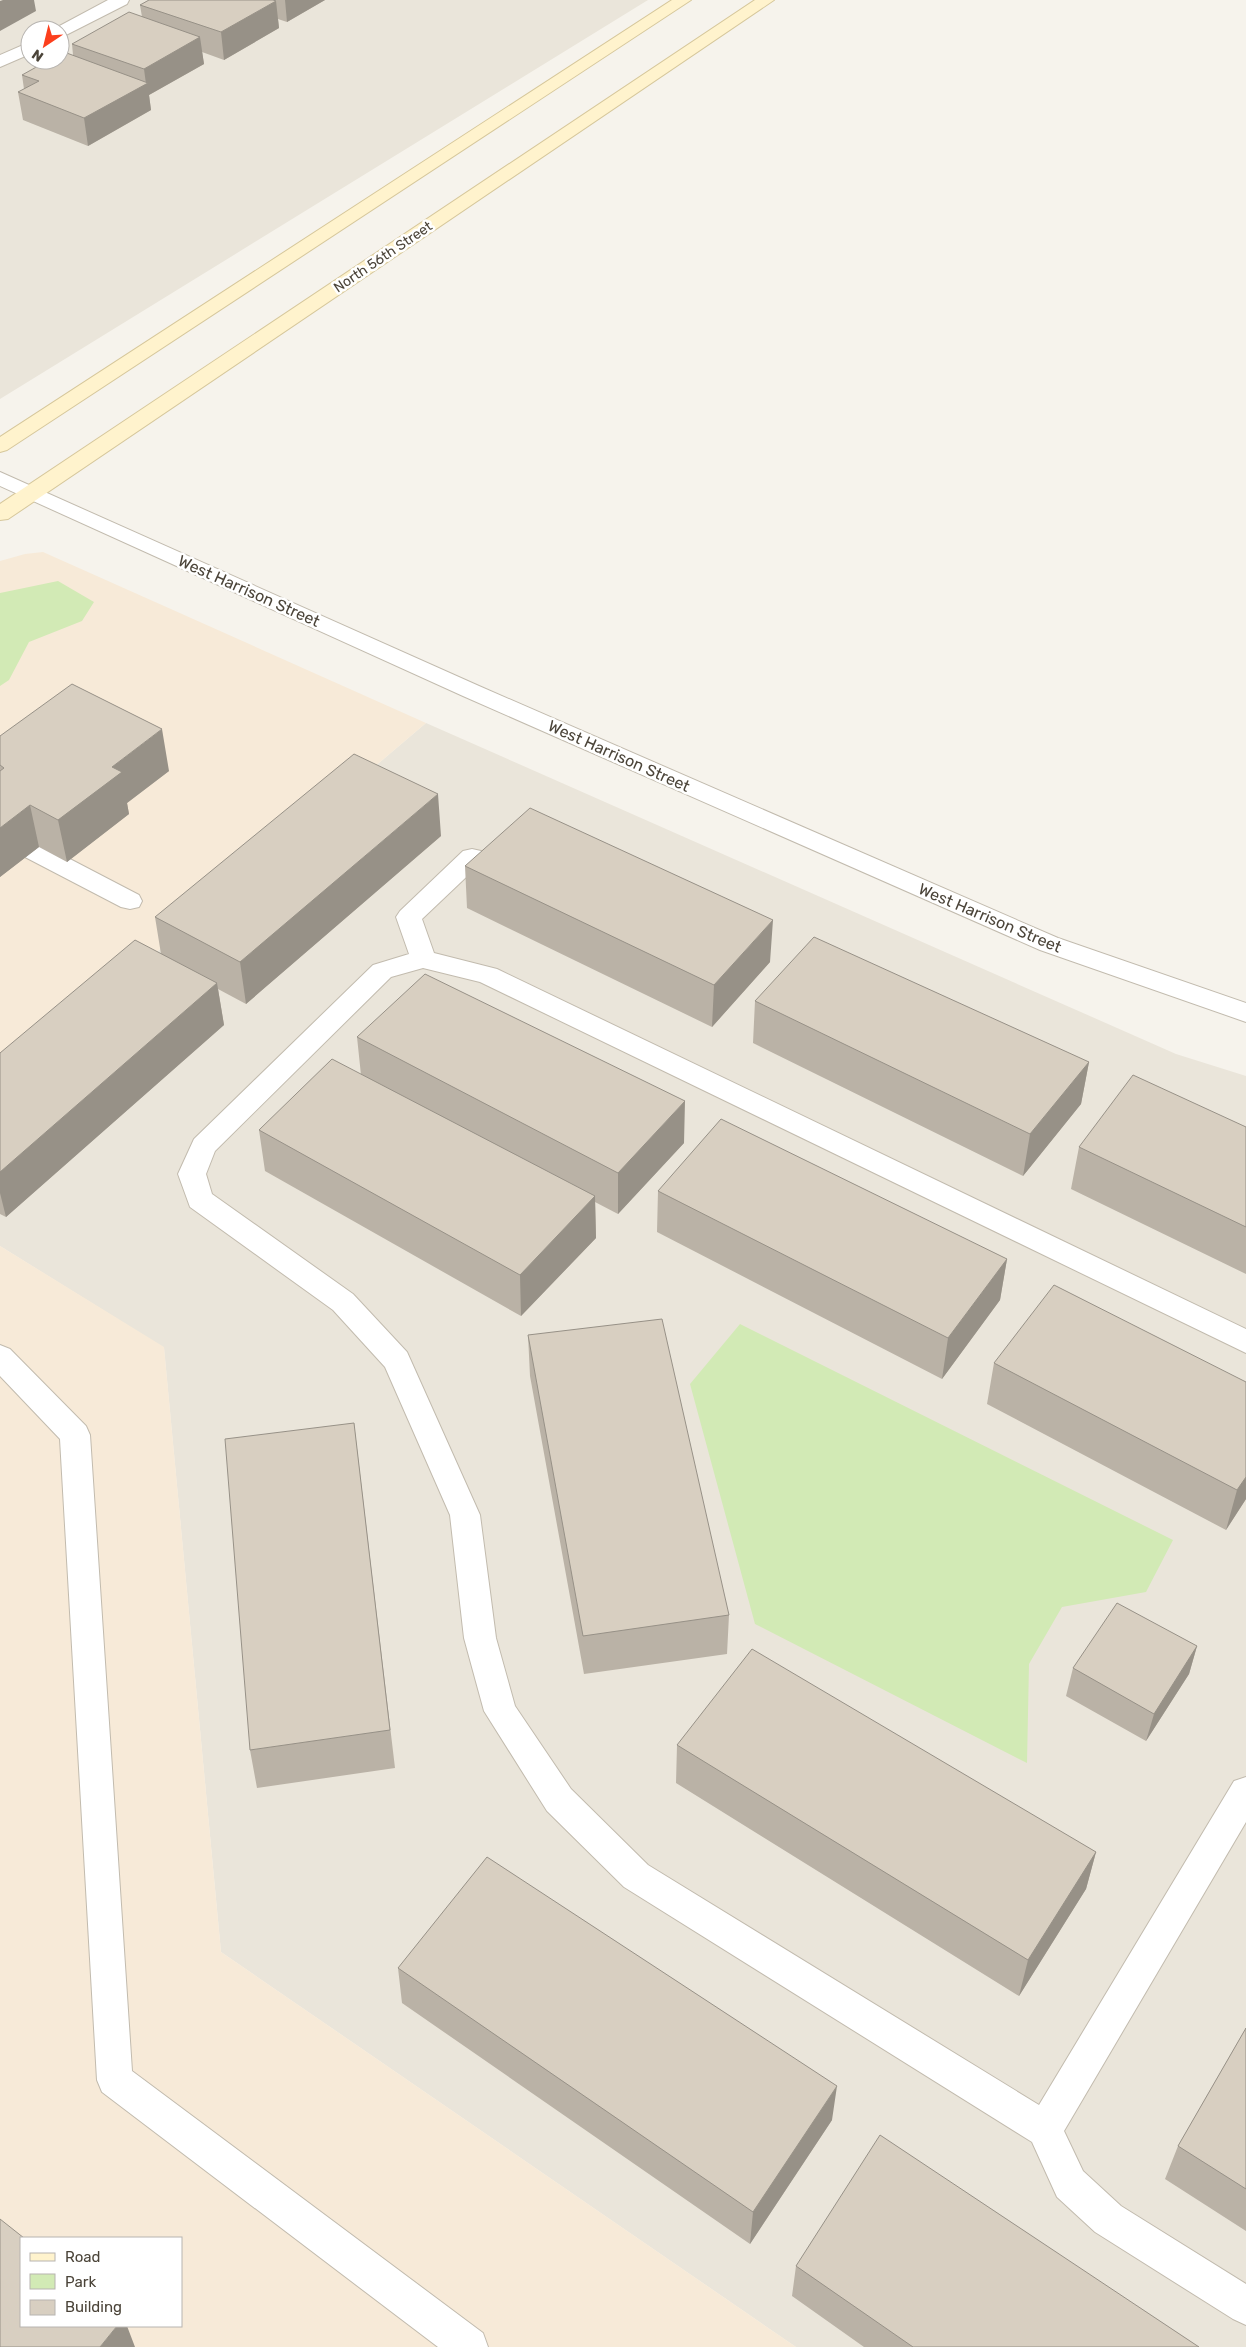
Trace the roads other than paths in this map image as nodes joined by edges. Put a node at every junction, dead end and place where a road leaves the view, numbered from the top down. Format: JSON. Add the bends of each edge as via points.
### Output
{"nodes":[{"id":1,"x":120,"y":0,"type":"edge"},
{"id":2,"x":683,"y":0,"type":"edge"},
{"id":3,"x":766,"y":0,"type":"edge"},
{"id":4,"x":70,"y":26,"type":"edge"},
{"id":5,"x":20,"y":52,"type":"edge"},
{"id":6,"x":0,"y":62,"type":"edge"},
{"id":7,"x":0,"y":446,"type":"edge"},
{"id":8,"x":0,"y":478,"type":"edge"},
{"id":9,"x":31,"y":492,"type":"junction"},
{"id":10,"x":0,"y":514,"type":"edge"},
{"id":11,"x":34,"y":851,"type":"dead end"},
{"id":12,"x":472,"y":857,"type":"edge"},
{"id":13,"x":130,"y":901,"type":"dead end"},
{"id":14,"x":423,"y":958,"type":"junction"},
{"id":15,"x":1246,"y":1013,"type":"edge"},
{"id":16,"x":1246,"y":1342,"type":"edge"},
{"id":17,"x":0,"y":1357,"type":"edge"},
{"id":18,"x":1246,"y":1792,"type":"edge"},
{"id":19,"x":1045,"y":2129,"type":"junction"},
{"id":20,"x":1246,"y":2306,"type":"edge"},
{"id":21,"x":469,"y":2347,"type":"edge"}],
"edges":[{"from":1,"to":4,"type":"street"},
{"from":2,"to":7,"type":"main road"},
{"from":3,"to":9,"type":"main road","name":"North 56th Street"},
{"from":5,"to":6,"type":"street"},
{"from":8,"to":9,"type":"street","name":"West Harrison Street"},
{"from":9,"to":10,"type":"main road","name":"North 56th Street"},
{"from":9,"to":15,"type":"street","name":"West Harrison Street","via":[[471,691],[1049,944]]},
{"from":11,"to":13,"type":"street"},
{"from":12,"to":14,"type":"street","via":[[409,917]]},
{"from":14,"to":16,"type":"street","via":[[488,975]]},
{"from":14,"to":19,"type":"street","via":[[382,971],[204,1146],[192,1174],[200,1200],[343,1302],[397,1360],[465,1515],[480,1638],[500,1712],[559,1800],[636,1876]]},
{"from":17,"to":21,"type":"street","via":[[75,1435],[115,2080]]},
{"from":18,"to":19,"type":"street"},
{"from":19,"to":20,"type":"street","via":[[1070,2184],[1108,2218]]}]}
